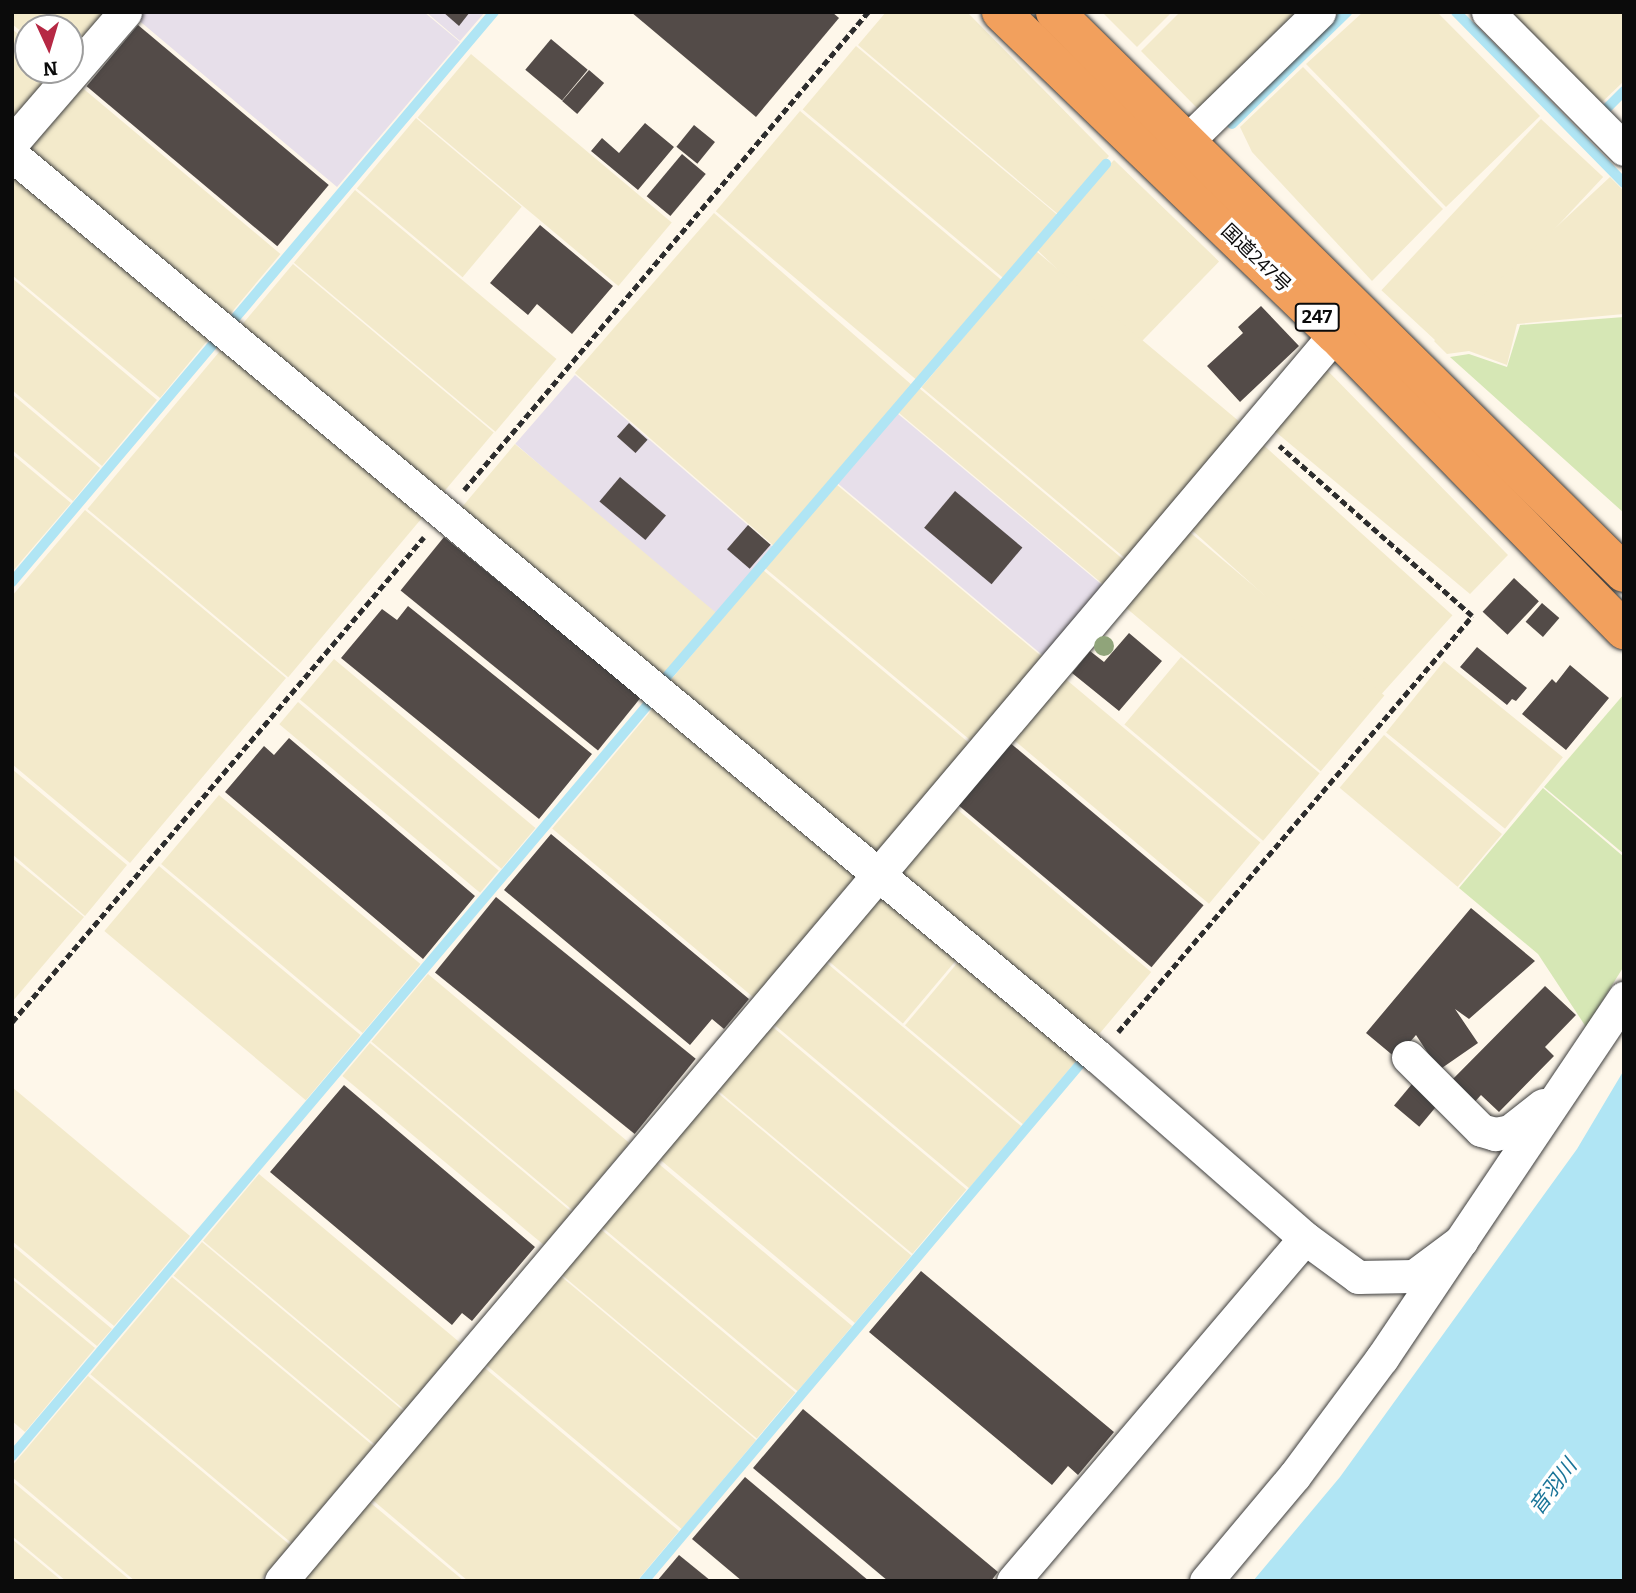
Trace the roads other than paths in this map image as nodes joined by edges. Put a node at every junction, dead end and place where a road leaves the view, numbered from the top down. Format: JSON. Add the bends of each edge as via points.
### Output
{"nodes":[{"id":1,"x":125,"y":12,"type":"edge"},
{"id":2,"x":1001,"y":12,"type":"edge"},
{"id":3,"x":1055,"y":12,"type":"edge"},
{"id":4,"x":1319,"y":12,"type":"edge"},
{"id":5,"x":1488,"y":12,"type":"edge"},
{"id":6,"x":1186,"y":142,"type":"junction"},
{"id":7,"x":12,"y":143,"type":"edge"},
{"id":8,"x":1624,"y":149,"type":"edge"},
{"id":9,"x":12,"y":155,"type":"edge"},
{"id":10,"x":1335,"y":334,"type":"junction"},
{"id":11,"x":1624,"y":573,"type":"edge"},
{"id":12,"x":1624,"y":630,"type":"edge"},
{"id":13,"x":878,"y":876,"type":"junction"},
{"id":14,"x":1624,"y":998,"type":"edge"},
{"id":15,"x":1408,"y":1057,"type":"dead end"},
{"id":16,"x":1561,"y":1091,"type":"junction"},
{"id":17,"x":1305,"y":1238,"type":"junction"},
{"id":18,"x":1461,"y":1241,"type":"junction"},
{"id":19,"x":281,"y":1581,"type":"edge"},
{"id":20,"x":1013,"y":1581,"type":"edge"},
{"id":21,"x":1206,"y":1581,"type":"edge"}],
"edges":[{"from":1,"to":7,"type":"street"},
{"from":2,"to":10,"type":"highway","name":"国道247号","number":"247"},
{"from":3,"to":6,"type":"highway","name":"国道247号","number":"247"},
{"from":4,"to":6,"type":"street"},
{"from":5,"to":8,"type":"street"},
{"from":6,"to":11,"type":"highway","name":"国道247号","number":"247"},
{"from":9,"to":13,"type":"street"},
{"from":10,"to":12,"type":"highway","name":"国道247号","number":"247"},
{"from":10,"to":13,"type":"street"},
{"from":13,"to":17,"type":"street","via":[[1097,1056]]},
{"from":13,"to":19,"type":"street"},
{"from":14,"to":16,"type":"street"},
{"from":15,"to":16,"type":"street","via":[[1481,1130],[1495,1135],[1510,1131]]},
{"from":16,"to":18,"type":"street"},
{"from":17,"to":18,"type":"street","via":[[1358,1277],[1414,1276]]},
{"from":17,"to":20,"type":"street"},
{"from":18,"to":21,"type":"street","via":[[1295,1475]]}]}
